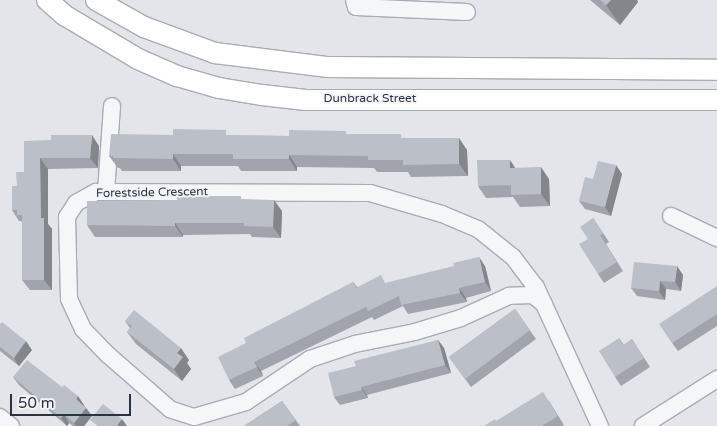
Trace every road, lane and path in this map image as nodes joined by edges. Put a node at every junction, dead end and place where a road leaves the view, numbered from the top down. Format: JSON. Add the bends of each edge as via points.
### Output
{"nodes":[{"id":1,"x":47,"y":0,"type":"edge"},
{"id":2,"x":96,"y":0,"type":"edge"},
{"id":3,"x":354,"y":0,"type":"edge"},
{"id":4,"x":467,"y":12,"type":"dead end"},
{"id":5,"x":717,"y":70,"type":"edge"},
{"id":6,"x":717,"y":100,"type":"edge"},
{"id":7,"x":112,"y":106,"type":"dead end"},
{"id":8,"x":106,"y":192,"type":"junction"},
{"id":9,"x":671,"y":216,"type":"dead end"},
{"id":10,"x":717,"y":238,"type":"edge"},
{"id":11,"x":544,"y":304,"type":"junction"},
{"id":12,"x":717,"y":379,"type":"edge"},
{"id":13,"x":0,"y":417,"type":"edge"},
{"id":14,"x":11,"y":426,"type":"edge"},
{"id":15,"x":600,"y":426,"type":"edge"},
{"id":16,"x":643,"y":426,"type":"edge"}],
"edges":[{"from":1,"to":6,"type":"main road","name":"Dunbrack Street","via":[[64,15],[138,59],[177,76],[219,88],[262,95],[306,100]]},
{"from":2,"to":5,"type":"main road","via":[[144,26],[215,53],[328,67]]},
{"from":3,"to":4,"type":"street","via":[[356,7]]},
{"from":7,"to":8,"type":"street"},
{"from":8,"to":11,"type":"street","name":"Forestside Crescent","via":[[370,193],[442,214],[478,229],[513,257],[536,287]]},
{"from":8,"to":11,"type":"street","name":"Forestside Crescent","via":[[85,196],[67,216],[69,299],[83,329],[108,355],[170,409],[194,417],[246,402],[310,359],[354,344],[415,332],[461,318],[509,296],[533,295]]},
{"from":9,"to":10,"type":"street"},
{"from":11,"to":15,"type":"street","name":"Forestside Crescent"},
{"from":12,"to":16,"type":"street"},
{"from":13,"to":14,"type":"street"}]}
